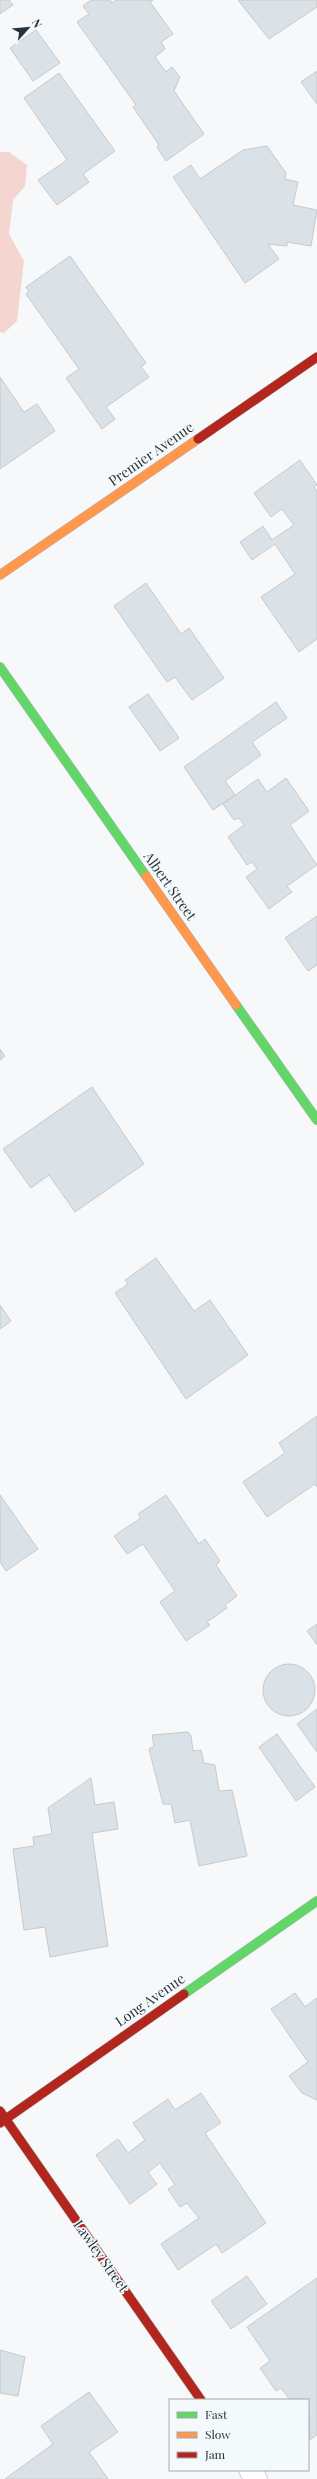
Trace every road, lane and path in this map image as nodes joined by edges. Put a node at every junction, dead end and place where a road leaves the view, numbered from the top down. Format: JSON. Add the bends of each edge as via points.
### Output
{"nodes":[{"id":1,"x":317,"y":357,"type":"edge"},
{"id":2,"x":0,"y":575,"type":"edge"},
{"id":3,"x":0,"y":668,"type":"edge"},
{"id":4,"x":317,"y":1120,"type":"edge"},
{"id":5,"x":317,"y":1901,"type":"edge"},
{"id":6,"x":0,"y":2111,"type":"edge"},
{"id":7,"x":3,"y":2121,"type":"edge"},
{"id":8,"x":200,"y":2399,"type":"edge"}],
"edges":[{"from":1,"to":2,"type":"street","name":"Premier Avenue"},
{"from":3,"to":4,"type":"street","name":"Albert Street"},
{"from":5,"to":7,"type":"street","name":"Long Avenue"},
{"from":6,"to":7,"type":"street","name":"Lawley Street"},
{"from":7,"to":8,"type":"street","name":"Lawley Street"}]}
